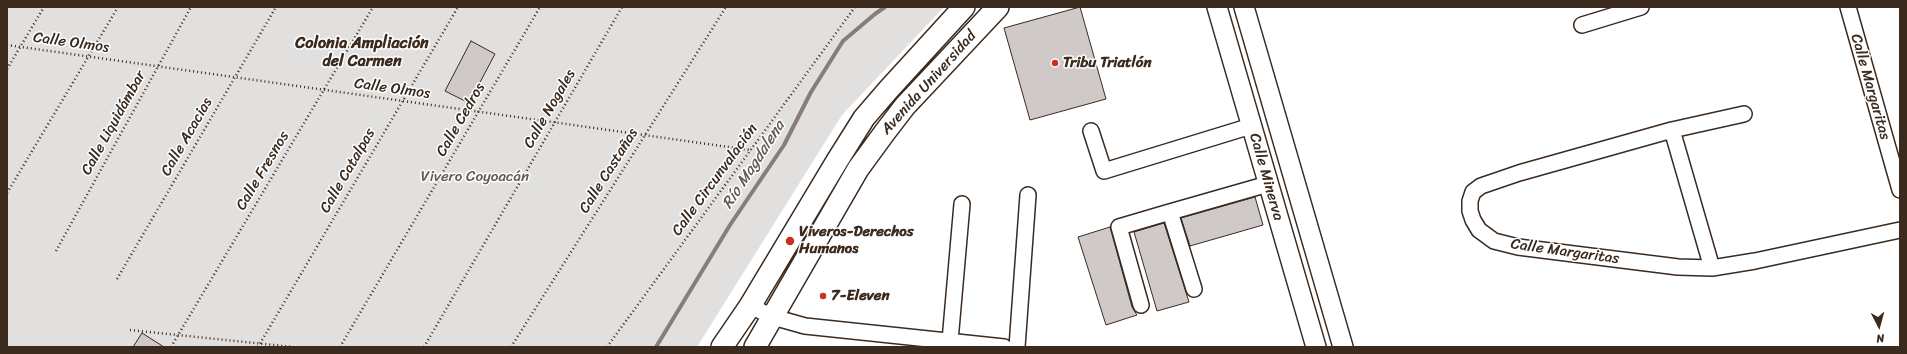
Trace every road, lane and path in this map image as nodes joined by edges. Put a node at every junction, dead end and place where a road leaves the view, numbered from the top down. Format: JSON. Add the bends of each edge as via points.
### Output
{"nodes":[{"id":1,"x":44,"y":7,"type":"edge"},
{"id":2,"x":118,"y":7,"type":"edge"},
{"id":3,"x":191,"y":7,"type":"edge"},
{"id":4,"x":276,"y":7,"type":"edge"},
{"id":5,"x":373,"y":7,"type":"edge"},
{"id":6,"x":458,"y":7,"type":"edge"},
{"id":7,"x":540,"y":7,"type":"edge"},
{"id":8,"x":622,"y":7,"type":"edge"},
{"id":9,"x":726,"y":7,"type":"edge"},
{"id":10,"x":855,"y":7,"type":"edge"},
{"id":11,"x":964,"y":7,"type":"edge"},
{"id":12,"x":998,"y":7,"type":"edge"},
{"id":13,"x":1217,"y":7,"type":"edge"},
{"id":14,"x":1244,"y":7,"type":"edge"},
{"id":15,"x":1641,"y":7,"type":"edge"},
{"id":16,"x":1848,"y":7,"type":"edge"},
{"id":17,"x":1582,"y":25,"type":"dead end"},
{"id":18,"x":7,"y":45,"type":"edge"},
{"id":19,"x":20,"y":47,"type":"junction"},
{"id":20,"x":88,"y":57,"type":"junction"},
{"id":21,"x":157,"y":67,"type":"junction"},
{"id":22,"x":7,"y":69,"type":"edge"},
{"id":23,"x":234,"y":78,"type":"junction"},
{"id":24,"x":324,"y":90,"type":"junction"},
{"id":25,"x":402,"y":101,"type":"junction"},
{"id":26,"x":478,"y":112,"type":"junction"},
{"id":27,"x":1744,"y":114,"type":"dead end"},
{"id":28,"x":555,"y":123,"type":"junction"},
{"id":29,"x":1251,"y":126,"type":"junction"},
{"id":30,"x":1672,"y":130,"type":"junction"},
{"id":31,"x":1091,"y":131,"type":"dead end"},
{"id":32,"x":644,"y":135,"type":"junction"},
{"id":33,"x":750,"y":150,"type":"junction"},
{"id":34,"x":1268,"y":184,"type":"junction"},
{"id":35,"x":1900,"y":190,"type":"edge"},
{"id":36,"x":7,"y":193,"type":"edge"},
{"id":37,"x":1028,"y":195,"type":"dead end"},
{"id":38,"x":962,"y":204,"type":"dead end"},
{"id":39,"x":1170,"y":212,"type":"junction"},
{"id":40,"x":1900,"y":230,"type":"edge"},
{"id":41,"x":56,"y":250,"type":"dead end"},
{"id":42,"x":1712,"y":268,"type":"junction"},
{"id":43,"x":117,"y":279,"type":"dead end"},
{"id":44,"x":1194,"y":289,"type":"dead end"},
{"id":45,"x":1141,"y":305,"type":"dead end"},
{"id":46,"x":750,"y":306,"type":"junction"},
{"id":47,"x":773,"y":317,"type":"junction"},
{"id":48,"x":130,"y":330,"type":"dead end"},
{"id":49,"x":178,"y":336,"type":"junction"},
{"id":50,"x":950,"y":341,"type":"junction"},
{"id":51,"x":260,"y":344,"type":"junction"},
{"id":52,"x":172,"y":347,"type":"edge"},
{"id":53,"x":258,"y":347,"type":"edge"},
{"id":54,"x":294,"y":347,"type":"edge"},
{"id":55,"x":340,"y":347,"type":"edge"},
{"id":56,"x":424,"y":347,"type":"edge"},
{"id":57,"x":510,"y":347,"type":"edge"},
{"id":58,"x":607,"y":347,"type":"edge"},
{"id":59,"x":722,"y":347,"type":"edge"},
{"id":60,"x":755,"y":347,"type":"edge"},
{"id":61,"x":996,"y":347,"type":"edge"},
{"id":62,"x":1016,"y":347,"type":"edge"},
{"id":63,"x":1316,"y":347,"type":"edge"},
{"id":64,"x":1343,"y":347,"type":"edge"}],
"edges":[{"from":1,"to":19,"type":"path"},
{"from":2,"to":20,"type":"path"},
{"from":3,"to":21,"type":"path","name":"Calle Liquidámbar"},
{"from":4,"to":23,"type":"path","name":"Calle Acacias"},
{"from":5,"to":24,"type":"path","name":"Calle Fresnos"},
{"from":6,"to":25,"type":"path","name":"Calle Catalpas"},
{"from":7,"to":26,"type":"path","name":"Calle Cedros"},
{"from":8,"to":28,"type":"path","name":"Calle Nogales"},
{"from":9,"to":32,"type":"path","name":"Calle Castañas"},
{"from":10,"to":33,"type":"path","name":"Calle Circunvalación"},
{"from":11,"to":46,"type":"main road","name":"Avenida Universidad","via":[[864,118]]},
{"from":12,"to":47,"type":"main road","name":"Avenida Universidad","via":[[905,106],[858,169]]},
{"from":13,"to":29,"type":"street","name":"Calle Minerva"},
{"from":14,"to":64,"type":"street","name":"Calle Minerva"},
{"from":15,"to":17,"type":"street"},
{"from":16,"to":35,"type":"street","name":"Calle Margaritas"},
{"from":18,"to":19,"type":"path","name":"Calle Olmos"},
{"from":19,"to":20,"type":"path","name":"Calle Olmos"},
{"from":19,"to":22,"type":"path"},
{"from":20,"to":21,"type":"path","name":"Calle Olmos"},
{"from":20,"to":36,"type":"path"},
{"from":21,"to":23,"type":"path","name":"Calle Olmos"},
{"from":21,"to":41,"type":"path","name":"Calle Liquidámbar"},
{"from":23,"to":24,"type":"path","name":"Calle Olmos"},
{"from":23,"to":43,"type":"path","name":"Calle Acacias"},
{"from":24,"to":25,"type":"path","name":"Calle Olmos"},
{"from":24,"to":49,"type":"path","name":"Calle Fresnos"},
{"from":25,"to":26,"type":"path","name":"Calle Olmos"},
{"from":25,"to":51,"type":"path","name":"Calle Catalpas"},
{"from":26,"to":28,"type":"path","name":"Calle Olmos"},
{"from":26,"to":55,"type":"path","name":"Calle Cedros"},
{"from":27,"to":30,"type":"street","name":"Calle Margaritas"},
{"from":28,"to":32,"type":"path","name":"Calle Olmos"},
{"from":28,"to":56,"type":"path","name":"Calle Nogales"},
{"from":29,"to":31,"type":"street","via":[[1104,171]]},
{"from":29,"to":34,"type":"street","name":"Calle Minerva"},
{"from":30,"to":42,"type":"street"},
{"from":30,"to":42,"type":"street","name":"Calle Margaritas","via":[[1481,186],[1473,192],[1470,212],[1479,230],[1494,241],[1518,247],[1678,267]]},
{"from":32,"to":33,"type":"path","name":"Calle Olmos"},
{"from":32,"to":57,"type":"path","name":"Calle Castañas"},
{"from":33,"to":58,"type":"path","name":"Calle Circunvalación"},
{"from":34,"to":39,"type":"street"},
{"from":34,"to":63,"type":"street","name":"Calle Minerva"},
{"from":37,"to":62,"type":"street"},
{"from":38,"to":50,"type":"street"},
{"from":39,"to":44,"type":"street"},
{"from":39,"to":45,"type":"street","via":[[1119,227]]},
{"from":40,"to":42,"type":"street","name":"Calle Margaritas"},
{"from":46,"to":47,"type":"street"},
{"from":46,"to":59,"type":"main road","name":"Avenida Universidad"},
{"from":47,"to":50,"type":"street","via":[[805,326]]},
{"from":47,"to":60,"type":"main road","name":"Avenida Universidad"},
{"from":48,"to":49,"type":"path"},
{"from":49,"to":51,"type":"path"},
{"from":49,"to":52,"type":"path","name":"Calle Fresnos"},
{"from":50,"to":61,"type":"street"},
{"from":51,"to":53,"type":"path","name":"Calle Catalpas"},
{"from":51,"to":54,"type":"path"}]}
